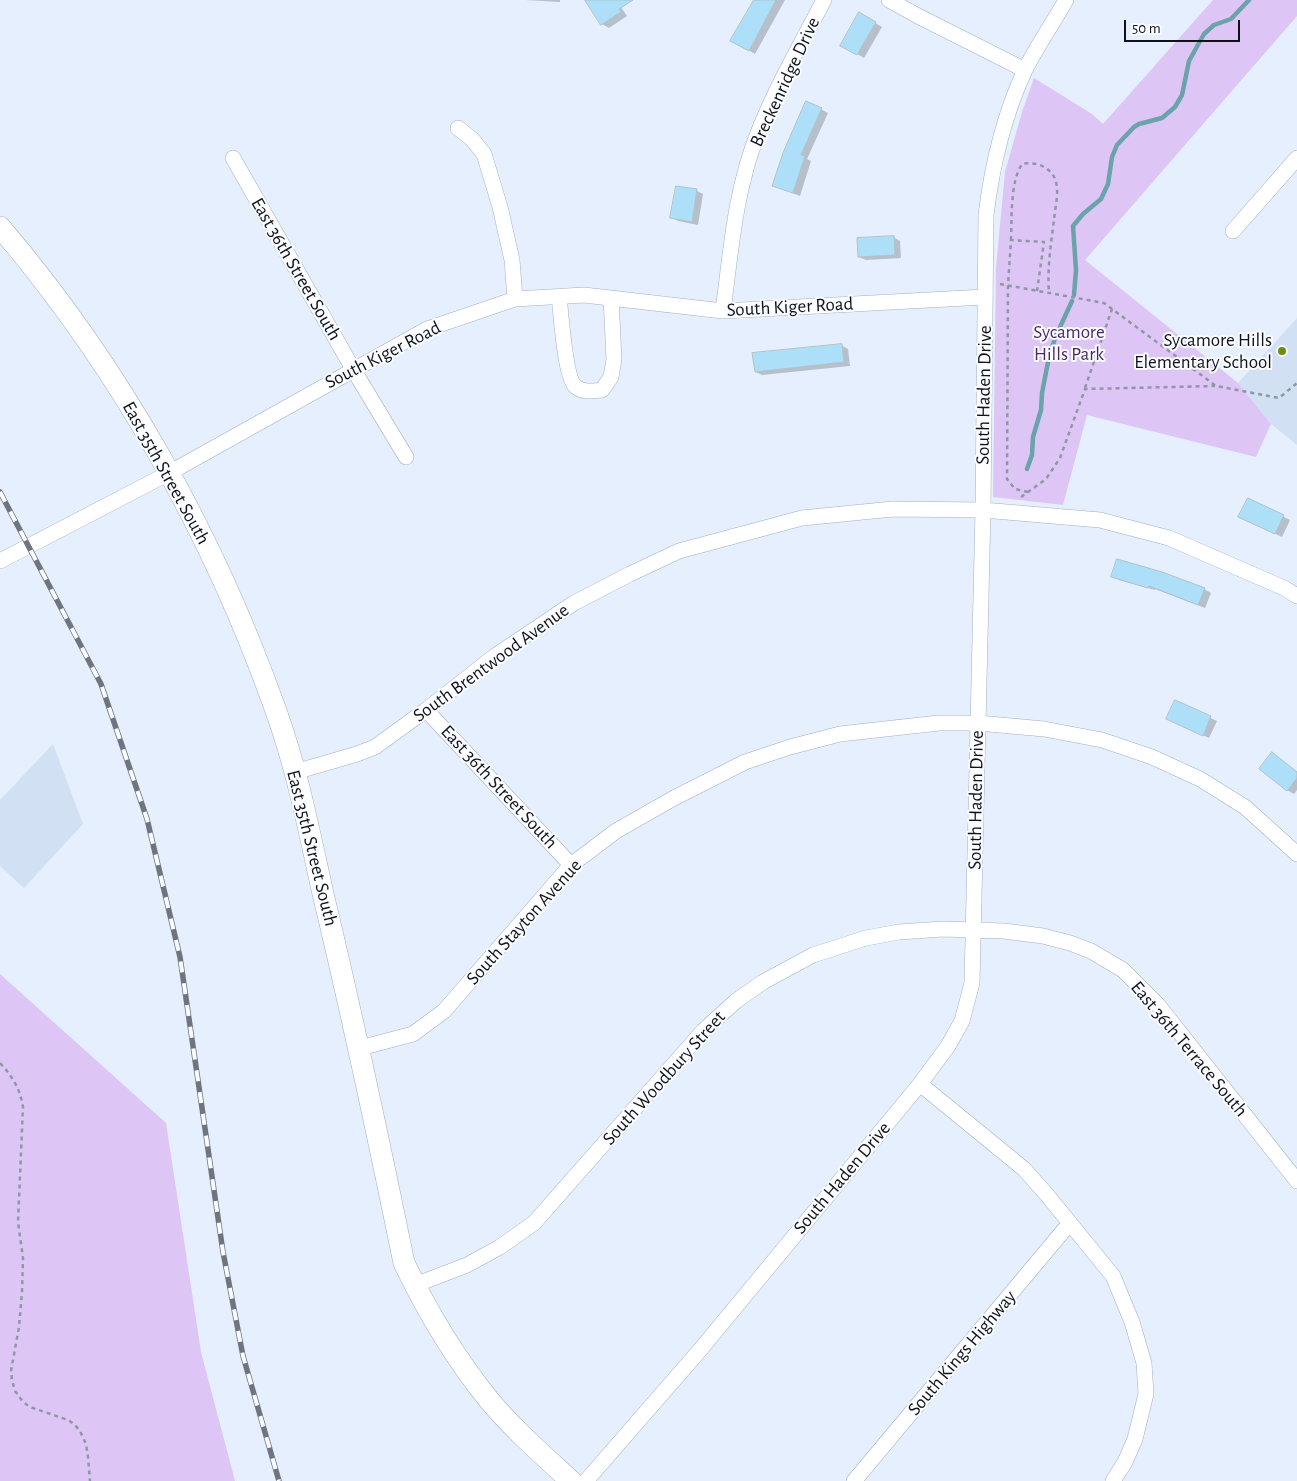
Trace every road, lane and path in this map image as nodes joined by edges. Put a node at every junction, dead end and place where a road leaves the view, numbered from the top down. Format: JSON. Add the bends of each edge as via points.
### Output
{"nodes":[{"id":1,"x":824,"y":0,"type":"edge"},
{"id":2,"x":889,"y":0,"type":"edge"},
{"id":3,"x":1066,"y":0,"type":"edge"},
{"id":4,"x":1025,"y":70,"type":"junction"},
{"id":5,"x":458,"y":128,"type":"dead end"},
{"id":6,"x":233,"y":158,"type":"dead end"},
{"id":7,"x":1297,"y":158,"type":"edge"},
{"id":8,"x":0,"y":227,"type":"edge"},
{"id":9,"x":1233,"y":230,"type":"dead end"},
{"id":10,"x":1011,"y":240,"type":"junction"},
{"id":11,"x":996,"y":283,"type":"dead end"},
{"id":12,"x":1008,"y":285,"type":"junction"},
{"id":13,"x":1038,"y":291,"type":"junction"},
{"id":14,"x":1049,"y":293,"type":"junction"},
{"id":15,"x":559,"y":296,"type":"junction"},
{"id":16,"x":985,"y":297,"type":"junction"},
{"id":17,"x":611,"y":298,"type":"junction"},
{"id":18,"x":515,"y":299,"type":"junction"},
{"id":19,"x":1112,"y":309,"type":"junction"},
{"id":20,"x":723,"y":311,"type":"junction"},
{"id":21,"x":353,"y":369,"type":"junction"},
{"id":22,"x":1297,"y":383,"type":"edge"},
{"id":23,"x":1216,"y":386,"type":"junction"},
{"id":24,"x":1085,"y":389,"type":"junction"},
{"id":25,"x":406,"y":457,"type":"dead end"},
{"id":26,"x":169,"y":473,"type":"junction"},
{"id":27,"x":1028,"y":492,"type":"junction"},
{"id":28,"x":1020,"y":498,"type":"dead end"},
{"id":29,"x":983,"y":510,"type":"junction"},
{"id":30,"x":0,"y":561,"type":"edge"},
{"id":31,"x":1297,"y":596,"type":"edge"},
{"id":32,"x":426,"y":710,"type":"junction"},
{"id":33,"x":978,"y":723,"type":"junction"},
{"id":34,"x":294,"y":772,"type":"junction"},
{"id":35,"x":1297,"y":854,"type":"edge"},
{"id":36,"x":571,"y":865,"type":"junction"},
{"id":37,"x":973,"y":931,"type":"junction"},
{"id":38,"x":360,"y":1048,"type":"junction"},
{"id":39,"x":0,"y":1063,"type":"edge"},
{"id":40,"x":920,"y":1084,"type":"junction"},
{"id":41,"x":1297,"y":1181,"type":"edge"},
{"id":42,"x":1069,"y":1224,"type":"junction"},
{"id":43,"x":415,"y":1285,"type":"junction"},
{"id":44,"x":90,"y":1481,"type":"edge"},
{"id":45,"x":571,"y":1481,"type":"edge"},
{"id":46,"x":586,"y":1481,"type":"edge"},
{"id":47,"x":854,"y":1481,"type":"edge"},
{"id":48,"x":1113,"y":1481,"type":"edge"}],
"edges":[{"from":1,"to":20,"type":"street","name":"Breckenridge Drive","via":[[757,134],[737,204]]},
{"from":2,"to":4,"type":"street"},
{"from":3,"to":4,"type":"street","name":"South Haden Drive"},
{"from":4,"to":16,"type":"street","name":"South Haden Drive","via":[[1005,123],[990,184],[986,215]]},
{"from":5,"to":18,"type":"street","via":[[484,154],[512,260]]},
{"from":6,"to":21,"type":"street","name":"East 36th Street South"},
{"from":7,"to":9,"type":"street"},
{"from":8,"to":26,"type":"main road","name":"East 35th Street South","via":[[75,323]]},
{"from":10,"to":12,"type":"path"},
{"from":10,"to":13,"type":"path","via":[[1044,242]]},
{"from":10,"to":14,"type":"path","via":[[1017,172],[1022,164],[1039,164],[1056,181],[1048,266]]},
{"from":11,"to":12,"type":"path"},
{"from":12,"to":13,"type":"path"},
{"from":12,"to":27,"type":"path","via":[[1007,479],[1015,489]]},
{"from":13,"to":14,"type":"path"},
{"from":14,"to":19,"type":"path","via":[[1104,303]]},
{"from":15,"to":17,"type":"street","name":"South Kiger Road"},
{"from":15,"to":17,"type":"street","via":[[568,375],[575,387],[588,392],[602,390],[611,378],[614,359]]},
{"from":15,"to":18,"type":"street","name":"South Kiger Road"},
{"from":16,"to":20,"type":"street","name":"South Kiger Road"},
{"from":16,"to":29,"type":"street","name":"South Haden Drive"},
{"from":17,"to":20,"type":"street","name":"South Kiger Road"},
{"from":18,"to":21,"type":"street","name":"South Kiger Road","via":[[427,328]]},
{"from":19,"to":23,"type":"path"},
{"from":19,"to":24,"type":"path"},
{"from":21,"to":25,"type":"street","name":"East 36th Street South"},
{"from":21,"to":26,"type":"street","name":"South Kiger Road"},
{"from":22,"to":23,"type":"path","via":[[1279,398]]},
{"from":23,"to":24,"type":"path"},
{"from":24,"to":27,"type":"path","via":[[1060,458],[1046,479]]},
{"from":26,"to":30,"type":"street","name":"South Kiger Road"},
{"from":26,"to":34,"type":"main road","name":"East 35th Street South","via":[[248,636]]},
{"from":27,"to":28,"type":"path"},
{"from":29,"to":31,"type":"street","name":"South Brentwood Avenue","via":[[1100,520],[1170,538]]},
{"from":29,"to":32,"type":"street","name":"South Brentwood Avenue","via":[[893,509],[802,518],[679,552],[574,603],[495,656]]},
{"from":29,"to":33,"type":"street","name":"South Haden Drive"},
{"from":32,"to":34,"type":"street","name":"South Brentwood Avenue","via":[[375,747]]},
{"from":32,"to":36,"type":"street","name":"East 36th Street South"},
{"from":33,"to":35,"type":"street","name":"South Stayton Avenue","via":[[1054,730],[1102,740],[1152,757],[1200,779],[1245,806]]},
{"from":33,"to":36,"type":"street","name":"South Stayton Avenue","via":[[939,723],[840,734],[745,762],[616,831]]},
{"from":33,"to":37,"type":"street","name":"South Haden Drive"},
{"from":34,"to":38,"type":"main road","name":"East 35th Street South"},
{"from":36,"to":38,"type":"street","name":"South Stayton Avenue","via":[[444,1011],[413,1034]]},
{"from":37,"to":40,"type":"street","name":"South Haden Drive","via":[[972,983],[962,1021]]},
{"from":37,"to":41,"type":"street","name":"East 36th Terrace South","via":[[1004,930],[1070,943],[1123,970],[1158,1005]]},
{"from":37,"to":43,"type":"street","name":"South Woodbury Street","via":[[899,932],[866,938],[813,955],[763,982],[736,1001],[703,1032],[534,1223],[467,1265]]},
{"from":38,"to":43,"type":"main road","name":"East 35th Street South","via":[[404,1263]]},
{"from":39,"to":44,"type":"path","via":[[16,1083],[23,1108],[18,1222],[23,1266],[12,1380],[23,1402],[68,1420],[80,1431],[86,1444]]},
{"from":40,"to":42,"type":"street","via":[[1024,1169]]},
{"from":40,"to":46,"type":"street","name":"South Haden Drive","via":[[700,1350]]},
{"from":42,"to":47,"type":"street","name":"South Kings Highway"},
{"from":42,"to":48,"type":"street","via":[[1113,1276],[1144,1362],[1146,1394],[1135,1439]]},
{"from":43,"to":45,"type":"main road","name":"East 35th Street South","via":[[453,1352],[489,1400]]}]}
